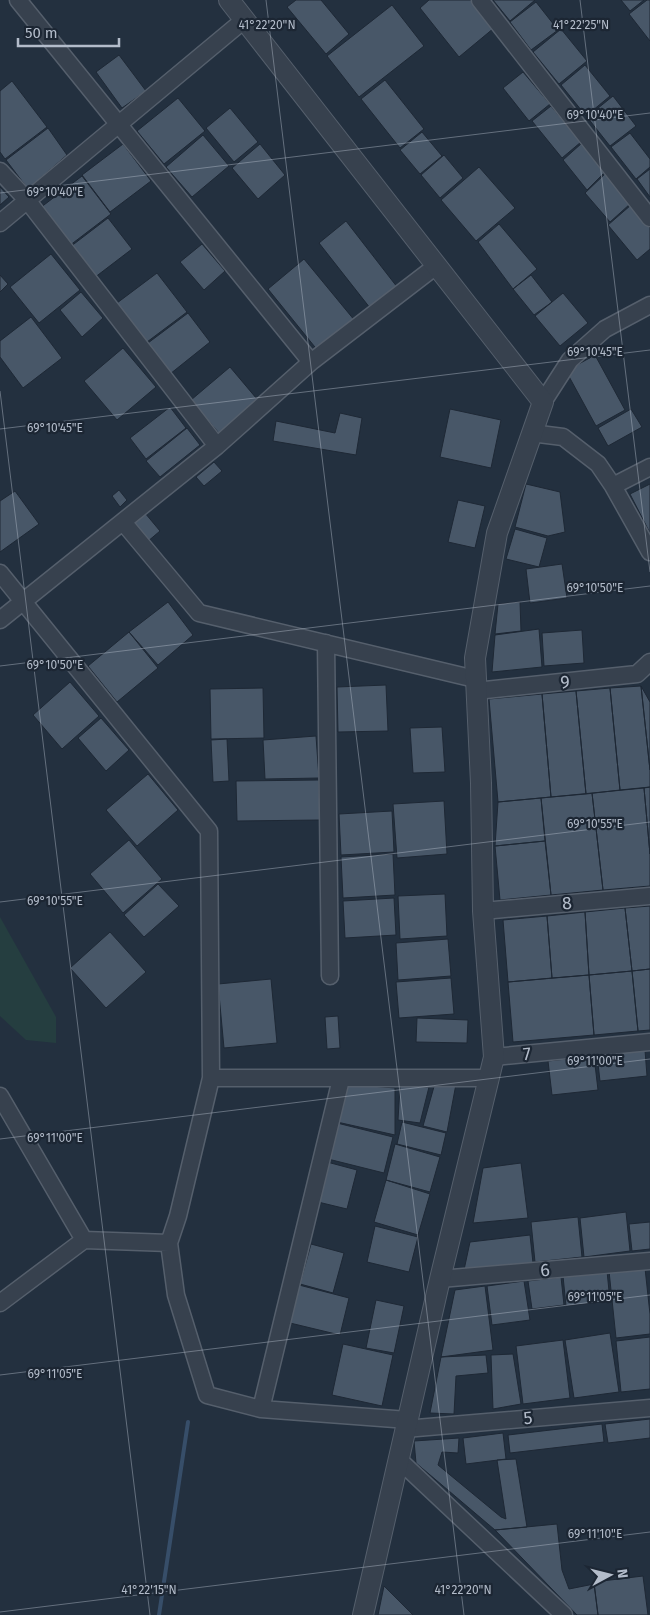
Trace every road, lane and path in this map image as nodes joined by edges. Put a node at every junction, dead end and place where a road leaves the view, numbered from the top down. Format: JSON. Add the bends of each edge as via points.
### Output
{"nodes":[{"id":1,"x":18,"y":0,"type":"edge"},
{"id":2,"x":229,"y":0,"type":"edge"},
{"id":3,"x":480,"y":0,"type":"edge"},
{"id":4,"x":244,"y":20,"type":"junction"},
{"id":5,"x":118,"y":125,"type":"junction"},
{"id":6,"x":0,"y":171,"type":"edge"},
{"id":7,"x":27,"y":200,"type":"junction"},
{"id":8,"x":650,"y":218,"type":"edge"},
{"id":9,"x":0,"y":223,"type":"edge"},
{"id":10,"x":436,"y":266,"type":"junction"},
{"id":11,"x":650,"y":305,"type":"edge"},
{"id":12,"x":311,"y":362,"type":"junction"},
{"id":13,"x":543,"y":402,"type":"junction"},
{"id":14,"x":531,"y":433,"type":"junction"},
{"id":15,"x":217,"y":446,"type":"junction"},
{"id":16,"x":650,"y":467,"type":"edge"},
{"id":17,"x":613,"y":486,"type":"junction"},
{"id":18,"x":123,"y":522,"type":"junction"},
{"id":19,"x":650,"y":552,"type":"edge"},
{"id":20,"x":0,"y":573,"type":"edge"},
{"id":21,"x":24,"y":602,"type":"junction"},
{"id":22,"x":0,"y":620,"type":"edge"},
{"id":23,"x":326,"y":643,"type":"junction"},
{"id":24,"x":650,"y":662,"type":"edge"},
{"id":25,"x":476,"y":685,"type":"junction"},
{"id":26,"x":650,"y":896,"type":"edge"},
{"id":27,"x":483,"y":911,"type":"junction"},
{"id":28,"x":330,"y":976,"type":"dead end"},
{"id":29,"x":650,"y":1042,"type":"edge"},
{"id":30,"x":494,"y":1057,"type":"junction"},
{"id":31,"x":211,"y":1078,"type":"junction"},
{"id":32,"x":489,"y":1078,"type":"junction"},
{"id":33,"x":341,"y":1079,"type":"junction"},
{"id":34,"x":0,"y":1096,"type":"edge"},
{"id":35,"x":84,"y":1240,"type":"junction"},
{"id":36,"x":169,"y":1243,"type":"junction"},
{"id":37,"x":650,"y":1261,"type":"edge"},
{"id":38,"x":440,"y":1279,"type":"junction"},
{"id":39,"x":0,"y":1303,"type":"edge"},
{"id":40,"x":650,"y":1408,"type":"edge"},
{"id":41,"x":261,"y":1409,"type":"junction"},
{"id":42,"x":407,"y":1425,"type":"junction"},
{"id":43,"x":398,"y":1459,"type":"junction"},
{"id":44,"x":363,"y":1615,"type":"edge"},
{"id":45,"x":564,"y":1615,"type":"edge"}],
"edges":[{"from":1,"to":5,"type":"street"},
{"from":2,"to":4,"type":"street"},
{"from":3,"to":8,"type":"street"},
{"from":4,"to":5,"type":"street"},
{"from":4,"to":10,"type":"street"},
{"from":5,"to":7,"type":"street"},
{"from":5,"to":12,"type":"street"},
{"from":6,"to":7,"type":"street"},
{"from":7,"to":9,"type":"street"},
{"from":7,"to":15,"type":"street"},
{"from":10,"to":12,"type":"street"},
{"from":10,"to":13,"type":"street"},
{"from":11,"to":13,"type":"street","via":[[605,329],[570,360]]},
{"from":12,"to":15,"type":"street"},
{"from":13,"to":14,"type":"street"},
{"from":14,"to":17,"type":"street","via":[[563,437],[598,464]]},
{"from":14,"to":25,"type":"street","via":[[497,533],[475,658]]},
{"from":15,"to":18,"type":"street"},
{"from":16,"to":17,"type":"street"},
{"from":17,"to":19,"type":"street"},
{"from":18,"to":21,"type":"street"},
{"from":18,"to":23,"type":"street","name":"9","via":[[199,612]]},
{"from":20,"to":21,"type":"street"},
{"from":21,"to":22,"type":"street"},
{"from":21,"to":31,"type":"street","via":[[209,831]]},
{"from":23,"to":25,"type":"street","name":"9"},
{"from":23,"to":28,"type":"street"},
{"from":24,"to":25,"type":"street","name":"9","via":[[637,674]]},
{"from":25,"to":27,"type":"street"},
{"from":26,"to":27,"type":"street","name":"8"},
{"from":27,"to":30,"type":"street"},
{"from":29,"to":30,"type":"street","name":"7"},
{"from":30,"to":32,"type":"street"},
{"from":31,"to":33,"type":"street"},
{"from":31,"to":36,"type":"street"},
{"from":32,"to":33,"type":"street"},
{"from":32,"to":38,"type":"street"},
{"from":33,"to":41,"type":"street"},
{"from":34,"to":35,"type":"street"},
{"from":35,"to":36,"type":"street"},
{"from":35,"to":39,"type":"street"},
{"from":36,"to":41,"type":"street","name":"5","via":[[176,1295],[207,1395]]},
{"from":37,"to":38,"type":"street","name":"6"},
{"from":38,"to":42,"type":"street"},
{"from":40,"to":42,"type":"street","name":"5"},
{"from":41,"to":42,"type":"street","name":"5"},
{"from":42,"to":43,"type":"street"},
{"from":43,"to":44,"type":"street"},
{"from":43,"to":45,"type":"street"}]}
